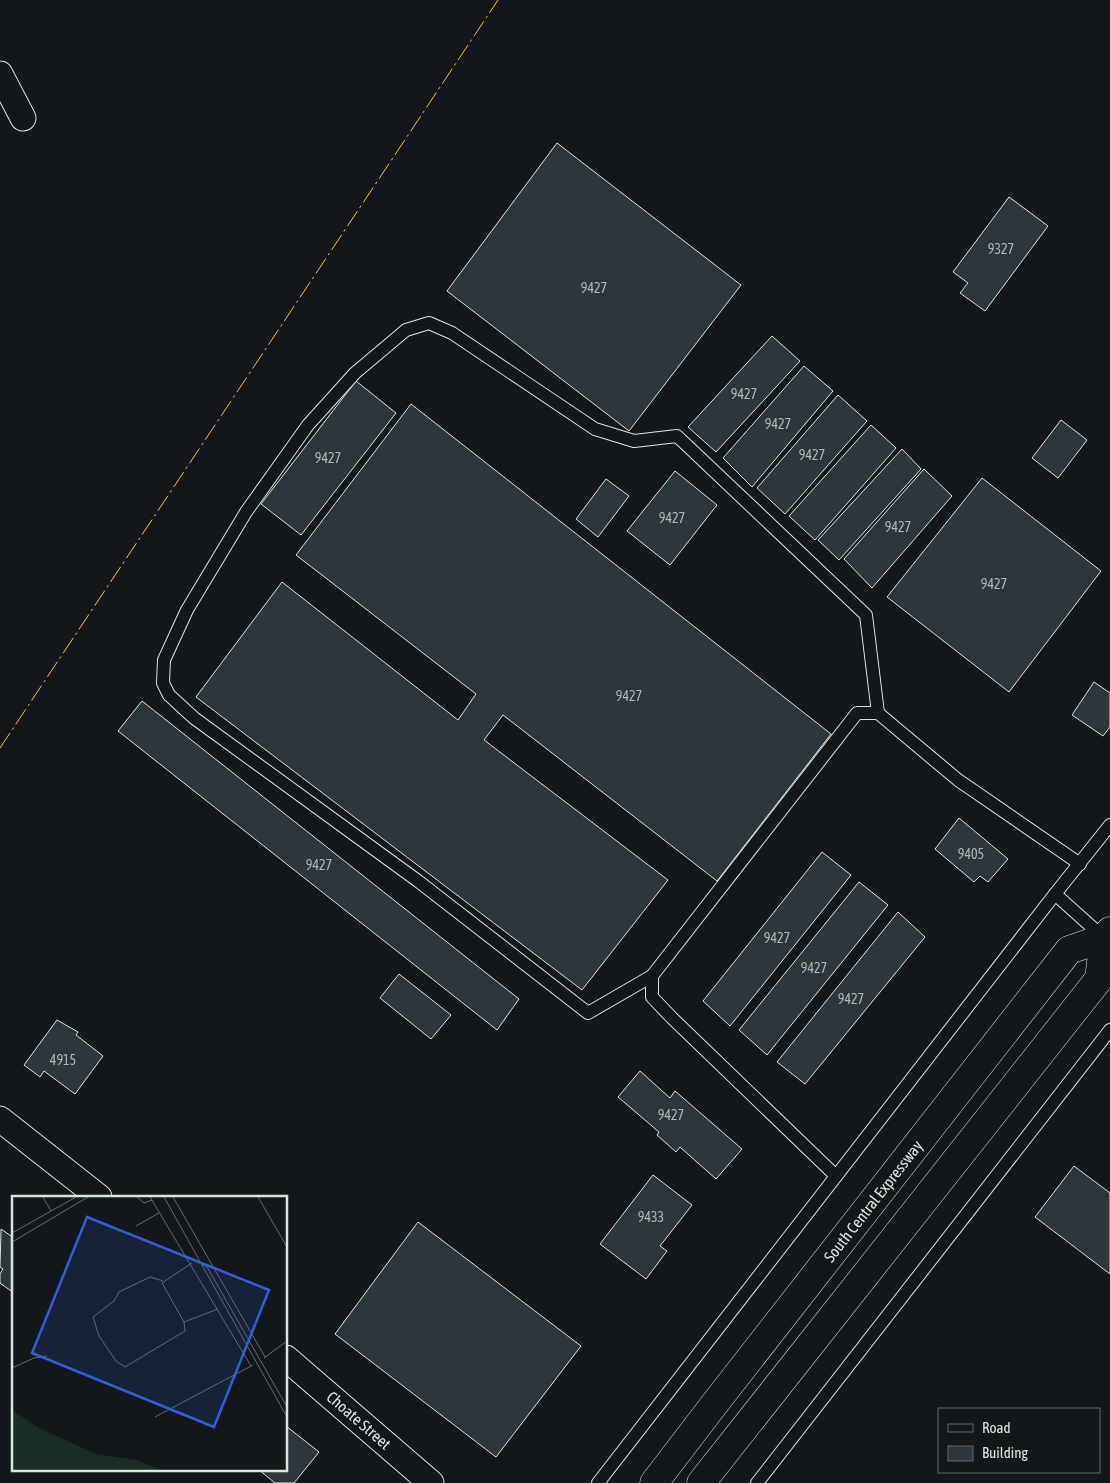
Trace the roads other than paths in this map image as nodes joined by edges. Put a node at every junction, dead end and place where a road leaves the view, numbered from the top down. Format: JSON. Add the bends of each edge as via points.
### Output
{"nodes":[{"id":1,"x":0,"y":74,"type":"edge"},
{"id":2,"x":23,"y":118,"type":"dead end"},
{"id":3,"x":878,"y":713,"type":"junction"},
{"id":4,"x":1110,"y":825,"type":"edge"},
{"id":5,"x":1080,"y":864,"type":"junction"},
{"id":6,"x":1054,"y":894,"type":"junction"},
{"id":7,"x":1108,"y":937,"type":"edge"},
{"id":8,"x":652,"y":976,"type":"junction"},
{"id":9,"x":1110,"y":1030,"type":"edge"},
{"id":10,"x":0,"y":1119,"type":"edge"},
{"id":11,"x":836,"y":1176,"type":"junction"},
{"id":12,"x":98,"y":1196,"type":"edge"},
{"id":13,"x":288,"y":1360,"type":"edge"},
{"id":14,"x":431,"y":1483,"type":"edge"},
{"id":15,"x":598,"y":1483,"type":"edge"},
{"id":16,"x":654,"y":1483,"type":"edge"},
{"id":17,"x":701,"y":1483,"type":"edge"},
{"id":18,"x":756,"y":1483,"type":"edge"}],
"edges":[{"from":1,"to":2,"type":"street"},
{"from":3,"to":5,"type":"lane","via":[[958,780]]},
{"from":3,"to":8,"type":"lane","via":[[857,713]]},
{"from":3,"to":8,"type":"lane","via":[[866,615],[677,436],[634,441],[595,429],[452,333],[429,323],[406,330],[362,366],[308,425],[246,512],[187,610],[164,660],[163,683],[169,695],[194,718],[418,881],[588,1013]]},
{"from":4,"to":5,"type":"lane"},
{"from":5,"to":6,"type":"lane"},
{"from":6,"to":7,"type":"lane"},
{"from":6,"to":11,"type":"lane"},
{"from":7,"to":16,"type":"main road","name":"South Central Expressway","via":[[1069,950]]},
{"from":7,"to":17,"type":"main road","via":[[1099,979]]},
{"from":8,"to":11,"type":"lane","via":[[652,997]]},
{"from":9,"to":18,"type":"lane"},
{"from":10,"to":12,"type":"street"},
{"from":11,"to":15,"type":"lane"},
{"from":13,"to":14,"type":"street","name":"Choate Street"}]}
